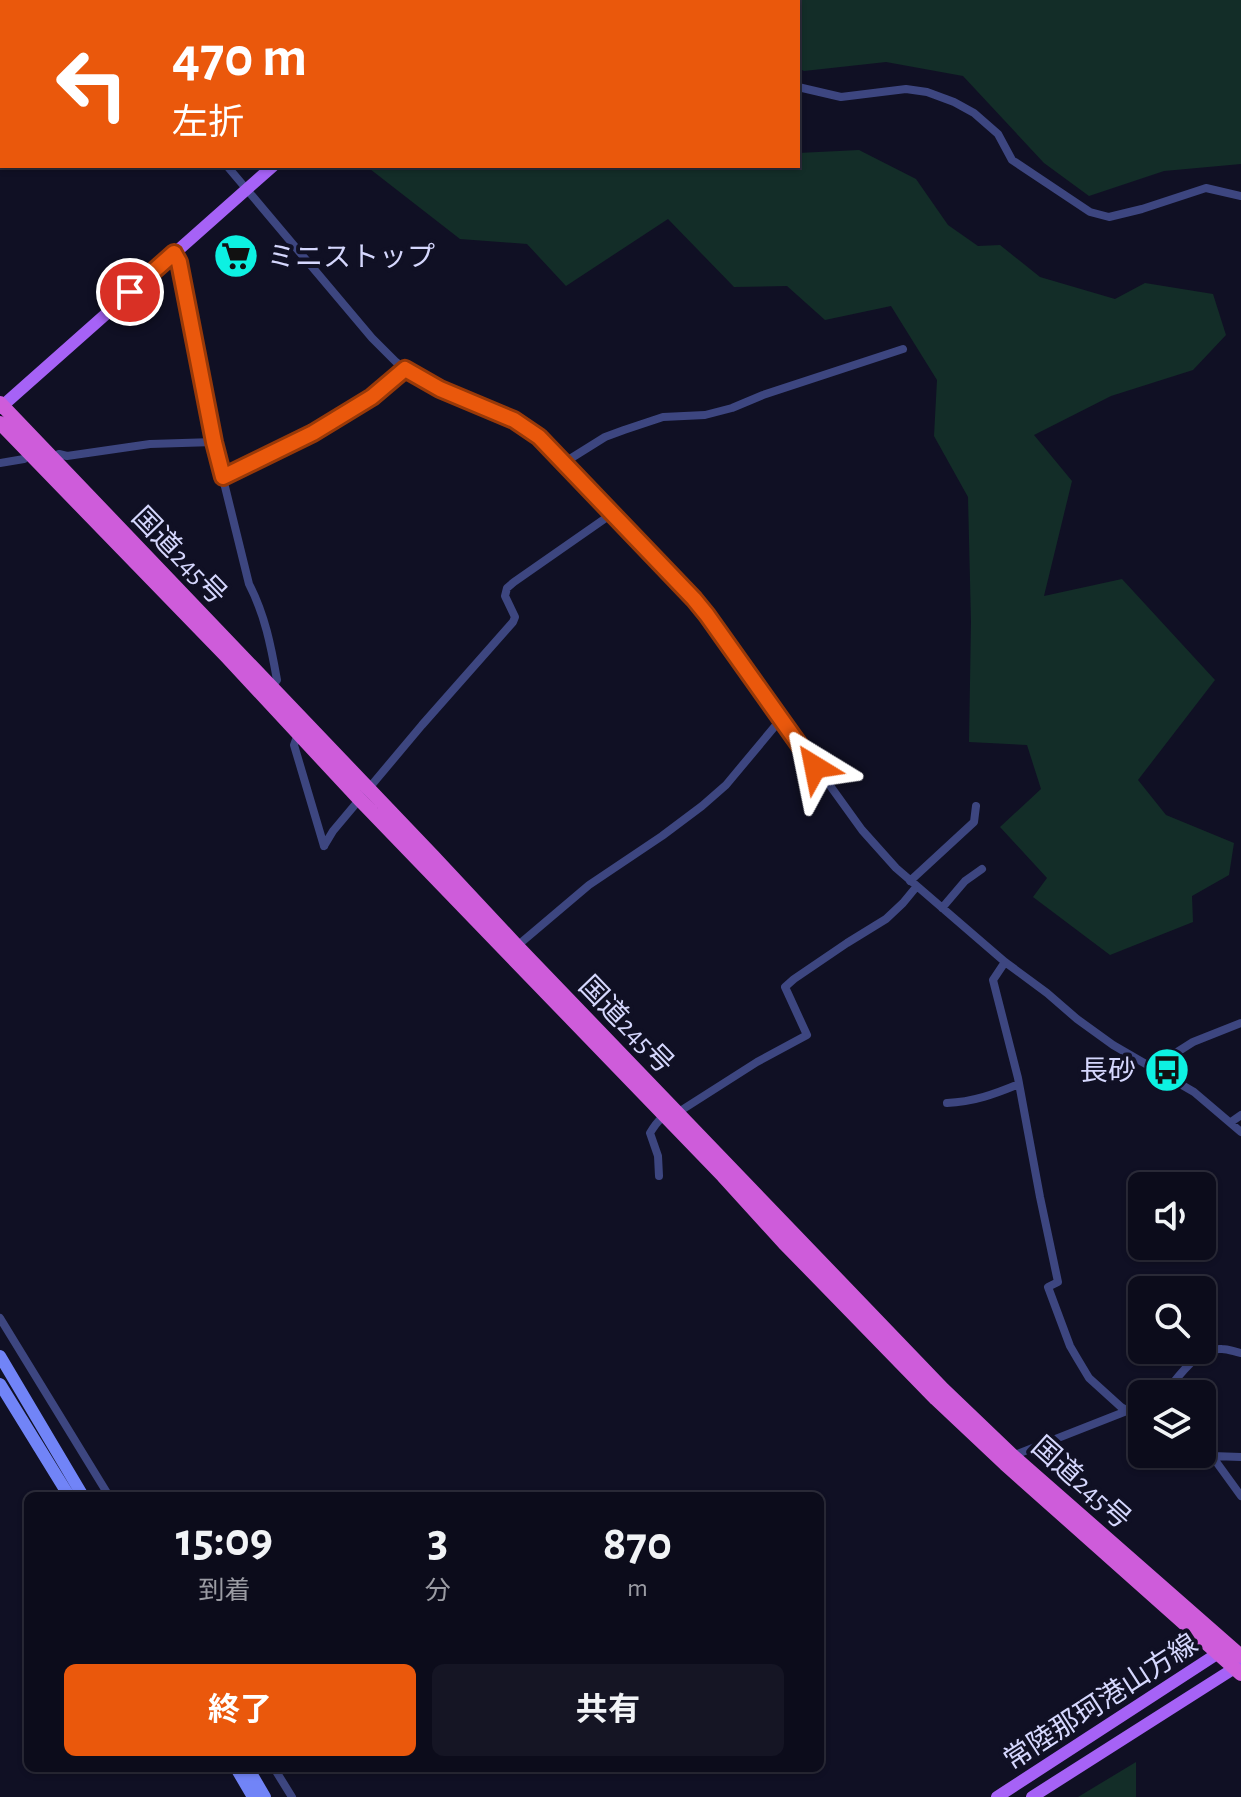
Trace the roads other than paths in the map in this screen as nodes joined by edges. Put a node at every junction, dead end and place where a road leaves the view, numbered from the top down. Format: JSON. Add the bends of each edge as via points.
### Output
{"nodes":[{"id":1,"x":800,"y":87,"type":"edge"},
{"id":2,"x":229,"y":168,"type":"edge"},
{"id":3,"x":271,"y":168,"type":"edge"},
{"id":4,"x":246,"y":189,"type":"junction"},
{"id":5,"x":1241,"y":196,"type":"edge"},
{"id":6,"x":174,"y":253,"type":"junction"},
{"id":7,"x":903,"y":349,"type":"dead end"},
{"id":8,"x":405,"y":369,"type":"junction"},
{"id":9,"x":1,"y":406,"type":"edge"},
{"id":10,"x":0,"y":423,"type":"edge"},
{"id":11,"x":214,"y":442,"type":"junction"},
{"id":12,"x":59,"y":454,"type":"dead end"},
{"id":13,"x":24,"y":459,"type":"dead end"},
{"id":14,"x":565,"y":462,"type":"junction"},
{"id":15,"x":0,"y":463,"type":"edge"},
{"id":16,"x":223,"y":477,"type":"junction"},
{"id":17,"x":613,"y":513,"type":"junction"},
{"id":18,"x":272,"y":687,"type":"junction"},
{"id":19,"x":781,"y":719,"type":"junction"},
{"id":20,"x":298,"y":734,"type":"junction"},
{"id":21,"x":364,"y":794,"type":"junction"},
{"id":22,"x":976,"y":806,"type":"dead end"},
{"id":23,"x":982,"y":869,"type":"dead end"},
{"id":24,"x":913,"y":884,"type":"junction"},
{"id":25,"x":942,"y":908,"type":"junction"},
{"id":26,"x":517,"y":946,"type":"junction"},
{"id":27,"x":1005,"y":962,"type":"junction"},
{"id":28,"x":1241,"y":1023,"type":"edge"},
{"id":29,"x":1152,"y":1068,"type":"junction"},
{"id":30,"x":1019,"y":1084,"type":"junction"},
{"id":31,"x":947,"y":1103,"type":"dead end"},
{"id":32,"x":671,"y":1114,"type":"junction"},
{"id":33,"x":1241,"y":1115,"type":"edge"},
{"id":34,"x":1231,"y":1122,"type":"junction"},
{"id":35,"x":1241,"y":1132,"type":"edge"},
{"id":36,"x":659,"y":1176,"type":"dead end"},
{"id":37,"x":0,"y":1318,"type":"edge"},
{"id":38,"x":1241,"y":1353,"type":"edge"},
{"id":39,"x":0,"y":1356,"type":"edge"},
{"id":40,"x":1176,"y":1380,"type":"edge"},
{"id":41,"x":0,"y":1384,"type":"edge"},
{"id":42,"x":1128,"y":1411,"type":"joint"},
{"id":43,"x":1216,"y":1456,"type":"edge"},
{"id":44,"x":1241,"y":1457,"type":"edge"},
{"id":45,"x":1009,"y":1460,"type":"junction"},
{"id":46,"x":1216,"y":1462,"type":"edge"},
{"id":47,"x":67,"y":1492,"type":"edge"},
{"id":48,"x":81,"y":1492,"type":"edge"},
{"id":49,"x":107,"y":1492,"type":"edge"},
{"id":50,"x":1241,"y":1496,"type":"edge"},
{"id":51,"x":1223,"y":1650,"type":"junction"},
{"id":52,"x":1239,"y":1666,"type":"edge"},
{"id":53,"x":238,"y":1772,"type":"edge"},
{"id":54,"x":250,"y":1772,"type":"edge"},
{"id":55,"x":276,"y":1772,"type":"edge"},
{"id":56,"x":253,"y":1797,"type":"edge"},
{"id":57,"x":265,"y":1797,"type":"edge"},
{"id":58,"x":292,"y":1797,"type":"edge"},
{"id":59,"x":997,"y":1797,"type":"edge"},
{"id":60,"x":1032,"y":1797,"type":"edge"}],
"edges":[{"from":1,"to":5,"type":"street","via":[[841,97],[906,89],[954,102],[998,134],[1012,160],[1090,212],[1109,217],[1206,188]]},
{"from":2,"to":4,"type":"street"},
{"from":3,"to":4,"type":"main road"},
{"from":4,"to":6,"type":"main road"},
{"from":4,"to":8,"type":"street","via":[[372,338]]},
{"from":6,"to":9,"type":"main road"},
{"from":6,"to":11,"type":"street"},
{"from":7,"to":14,"type":"street","via":[[732,408],[663,417],[624,430]]},
{"from":8,"to":14,"type":"street","via":[[526,426]]},
{"from":8,"to":16,"type":"street","via":[[372,397],[313,433]]},
{"from":9,"to":18,"type":"highway","name":"国道245号"},
{"from":10,"to":20,"type":"highway","name":"国道245号"},
{"from":11,"to":12,"type":"street"},
{"from":11,"to":16,"type":"street"},
{"from":13,"to":15,"type":"street"},
{"from":14,"to":17,"type":"street"},
{"from":16,"to":18,"type":"street","via":[[249,584],[270,639],[277,680]]},
{"from":17,"to":19,"type":"street","via":[[707,615]]},
{"from":17,"to":21,"type":"street","via":[[507,588],[513,622]]},
{"from":18,"to":21,"type":"highway","name":"国道245号"},
{"from":19,"to":24,"type":"street","via":[[862,830]]},
{"from":19,"to":26,"type":"street","via":[[702,806],[589,885]]},
{"from":20,"to":21,"type":"highway","name":"国道245号"},
{"from":20,"to":21,"type":"street","via":[[294,745],[324,846]]},
{"from":21,"to":26,"type":"highway","name":"国道245号"},
{"from":21,"to":32,"type":"highway","name":"国道245号"},
{"from":22,"to":24,"type":"street","via":[[974,822]]},
{"from":23,"to":25,"type":"street"},
{"from":24,"to":25,"type":"street"},
{"from":24,"to":32,"type":"street","via":[[886,919],[785,987],[807,1035]]},
{"from":25,"to":27,"type":"street"},
{"from":26,"to":32,"type":"highway","name":"国道245号"},
{"from":27,"to":29,"type":"street","via":[[1099,1036]]},
{"from":27,"to":30,"type":"street","via":[[993,980]]},
{"from":28,"to":29,"type":"street","via":[[1193,1042]]},
{"from":29,"to":34,"type":"street"},
{"from":30,"to":31,"type":"street"},
{"from":30,"to":42,"type":"street","via":[[1058,1282],[1048,1287],[1070,1346],[1089,1378]]},
{"from":32,"to":36,"type":"street","via":[[659,1119],[650,1133]]},
{"from":32,"to":45,"type":"highway","name":"国道245号"},
{"from":33,"to":34,"type":"street"},
{"from":34,"to":35,"type":"street"},
{"from":37,"to":49,"type":"street"},
{"from":38,"to":40,"type":"street","via":[[1206,1351]]},
{"from":39,"to":48,"type":"main road"},
{"from":41,"to":47,"type":"main road"},
{"from":42,"to":45,"type":"street"},
{"from":43,"to":44,"type":"street"},
{"from":45,"to":51,"type":"highway","name":"国道245号"},
{"from":46,"to":50,"type":"street"},
{"from":51,"to":52,"type":"highway","name":"国道245号"},
{"from":51,"to":59,"type":"main road","name":"常陸那珂港山方線"},
{"from":52,"to":60,"type":"main road","name":"常陸那珂港山方線"},
{"from":53,"to":56,"type":"main road"},
{"from":54,"to":57,"type":"main road"},
{"from":55,"to":58,"type":"street"}]}
